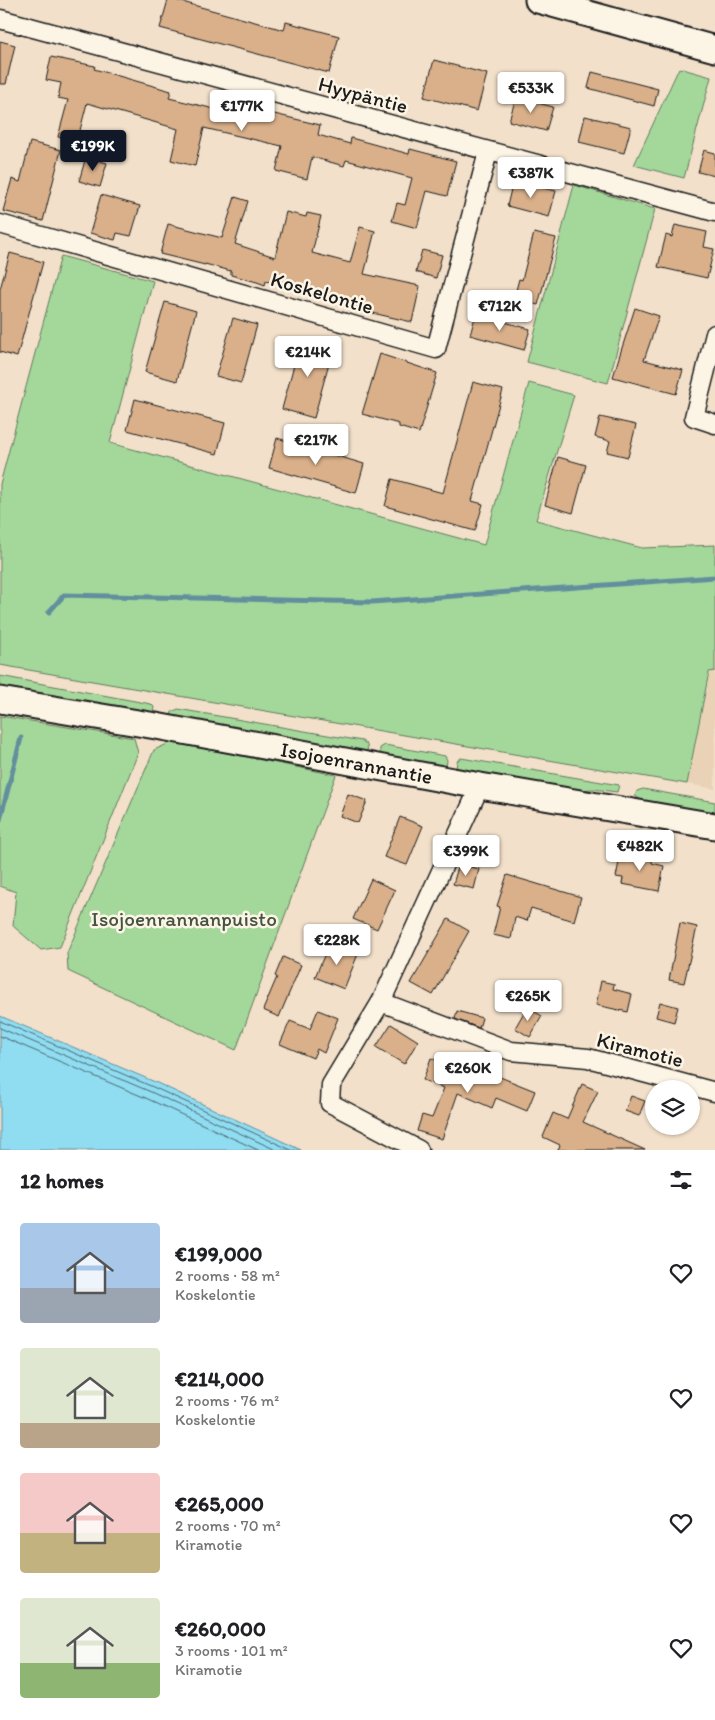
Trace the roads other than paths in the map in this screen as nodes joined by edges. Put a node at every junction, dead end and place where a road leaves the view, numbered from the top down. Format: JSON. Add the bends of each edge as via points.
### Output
{"nodes":[{"id":1,"x":538,"y":0,"type":"edge"},
{"id":2,"x":0,"y":19,"type":"edge"},
{"id":3,"x":715,"y":48,"type":"edge"},
{"id":4,"x":488,"y":152,"type":"junction"},
{"id":5,"x":715,"y":212,"type":"edge"},
{"id":6,"x":0,"y":224,"type":"edge"},
{"id":7,"x":715,"y":334,"type":"edge"},
{"id":8,"x":715,"y":424,"type":"edge"},
{"id":9,"x":0,"y":700,"type":"edge"},
{"id":10,"x":480,"y":786,"type":"junction"},
{"id":11,"x":715,"y":826,"type":"edge"},
{"id":12,"x":381,"y":1002,"type":"junction"},
{"id":13,"x":715,"y":1092,"type":"edge"},
{"id":14,"x":419,"y":1150,"type":"edge"}],
"edges":[{"from":1,"to":3,"type":"street"},
{"from":2,"to":4,"type":"street","name":"Hyypäntie"},
{"from":4,"to":5,"type":"street","name":"Hyypäntie"},
{"from":4,"to":6,"type":"street","name":"Koskelontie","via":[[436,350]]},
{"from":7,"to":8,"type":"street","via":[[694,417]]},
{"from":9,"to":10,"type":"street","name":"Isojoenrannantie"},
{"from":10,"to":11,"type":"street","name":"Isojoenrannantie"},
{"from":10,"to":12,"type":"street"},
{"from":12,"to":13,"type":"street","name":"Kiramotie","via":[[511,1051],[588,1058]]},
{"from":12,"to":14,"type":"street","via":[[331,1085],[330,1103]]}]}
